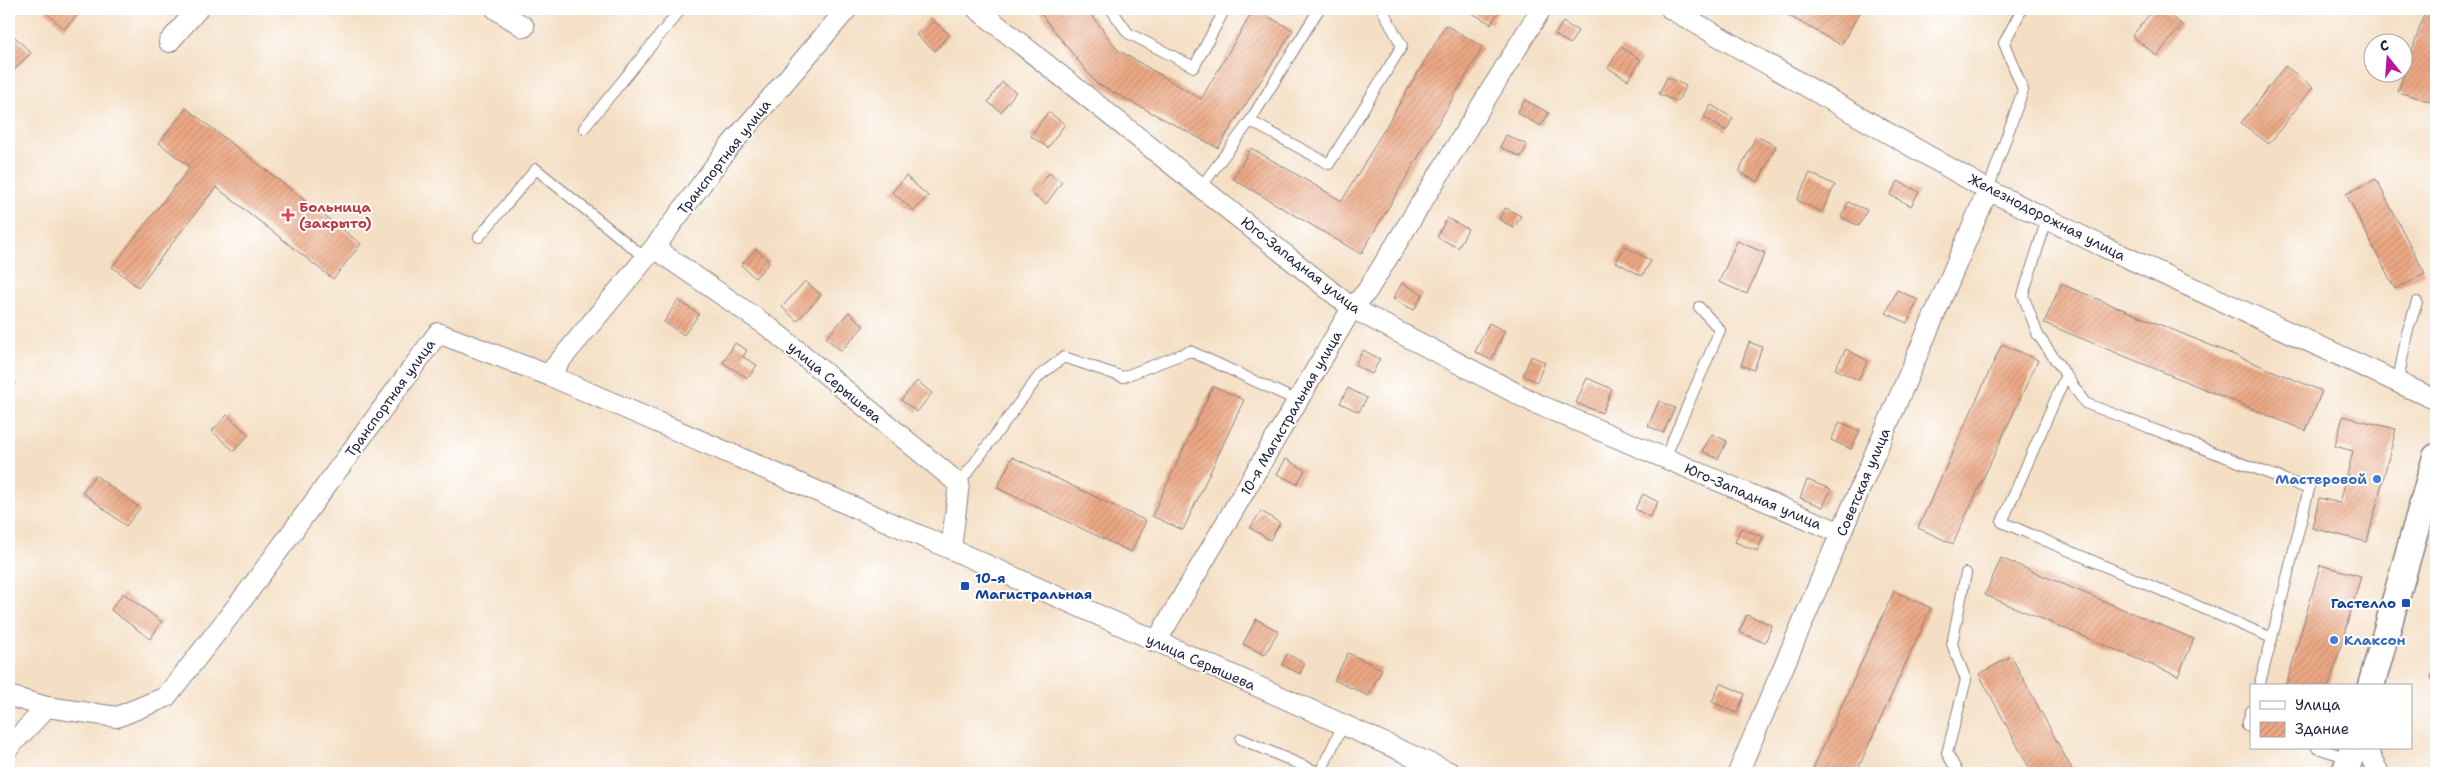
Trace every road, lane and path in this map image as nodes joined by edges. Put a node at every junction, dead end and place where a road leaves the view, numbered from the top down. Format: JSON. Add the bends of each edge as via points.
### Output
{"nodes":[{"id":1,"x":198,"y":9,"type":"edge"},
{"id":2,"x":496,"y":9,"type":"edge"},
{"id":3,"x":681,"y":9,"type":"edge"},
{"id":4,"x":847,"y":9,"type":"edge"},
{"id":5,"x":977,"y":9,"type":"edge"},
{"id":6,"x":1111,"y":9,"type":"edge"},
{"id":7,"x":1225,"y":9,"type":"edge"},
{"id":8,"x":1318,"y":9,"type":"edge"},
{"id":9,"x":1382,"y":9,"type":"edge"},
{"id":10,"x":1541,"y":9,"type":"edge"},
{"id":11,"x":1671,"y":9,"type":"edge"},
{"id":12,"x":2022,"y":9,"type":"edge"},
{"id":13,"x":524,"y":27,"type":"dead end"},
{"id":14,"x":170,"y":42,"type":"dead end"},
{"id":15,"x":1250,"y":121,"type":"junction"},
{"id":16,"x":584,"y":128,"type":"dead end"},
{"id":17,"x":1201,"y":187,"type":"junction"},
{"id":18,"x":1988,"y":190,"type":"junction"},
{"id":19,"x":2047,"y":219,"type":"junction"},
{"id":20,"x":479,"y":238,"type":"dead end"},
{"id":21,"x":650,"y":253,"type":"junction"},
{"id":22,"x":2417,"y":302,"type":"dead end"},
{"id":23,"x":1699,"y":307,"type":"dead end"},
{"id":24,"x":1352,"y":308,"type":"junction"},
{"id":25,"x":548,"y":375,"type":"junction"},
{"id":26,"x":2066,"y":375,"type":"junction"},
{"id":27,"x":2398,"y":382,"type":"junction"},
{"id":28,"x":2436,"y":400,"type":"edge"},
{"id":29,"x":1298,"y":401,"type":"junction"},
{"id":30,"x":2436,"y":457,"type":"edge"},
{"id":31,"x":1665,"y":458,"type":"junction"},
{"id":32,"x":959,"y":484,"type":"junction"},
{"id":33,"x":1841,"y":533,"type":"junction"},
{"id":34,"x":951,"y":549,"type":"junction"},
{"id":35,"x":1966,"y":573,"type":"dead end"},
{"id":36,"x":2272,"y":638,"type":"junction"},
{"id":37,"x":1156,"y":642,"type":"junction"},
{"id":38,"x":2259,"y":684,"type":"edge"},
{"id":39,"x":2372,"y":684,"type":"edge"},
{"id":40,"x":9,"y":696,"type":"edge"},
{"id":41,"x":47,"y":707,"type":"junction"},
{"id":42,"x":2250,"y":715,"type":"edge"},
{"id":43,"x":1343,"y":725,"type":"junction"},
{"id":44,"x":2250,"y":728,"type":"edge"},
{"id":45,"x":1241,"y":739,"type":"dead end"},
{"id":46,"x":9,"y":747,"type":"edge"},
{"id":47,"x":2325,"y":750,"type":"edge"},
{"id":48,"x":2353,"y":757,"type":"edge"},
{"id":49,"x":1451,"y":773,"type":"edge"},
{"id":50,"x":1738,"y":773,"type":"edge"},
{"id":51,"x":1958,"y":773,"type":"edge"},
{"id":52,"x":2379,"y":773,"type":"edge"}],
"edges":[{"from":1,"to":14,"type":"street"},
{"from":2,"to":13,"type":"street"},
{"from":3,"to":16,"type":"lane"},
{"from":4,"to":21,"type":"street","name":"Транспортная улица","via":[[729,147]]},
{"from":5,"to":17,"type":"street","name":"Юго-Западная улица"},
{"from":6,"to":7,"type":"lane","via":[[1128,33],[1194,67]]},
{"from":8,"to":15,"type":"lane"},
{"from":9,"to":15,"type":"lane","via":[[1402,46],[1329,164]]},
{"from":10,"to":24,"type":"street","name":"10-я Магистральная улица","via":[[1367,291]]},
{"from":11,"to":18,"type":"street","name":"Железнодорожная улица"},
{"from":12,"to":18,"type":"lane","via":[[2004,44],[2023,90]]},
{"from":15,"to":17,"type":"lane"},
{"from":17,"to":24,"type":"street","name":"Юго-Западная улица"},
{"from":18,"to":19,"type":"street","name":"Железнодорожная улица"},
{"from":18,"to":33,"type":"street","name":"Советская улица"},
{"from":19,"to":26,"type":"lane","via":[[2023,295],[2038,335]]},
{"from":19,"to":27,"type":"street","name":"Железнодорожная улица"},
{"from":20,"to":21,"type":"lane","via":[[536,169]]},
{"from":21,"to":25,"type":"street","name":"Транспортная улица"},
{"from":21,"to":32,"type":"street","name":"улица Серышева","via":[[770,328]]},
{"from":22,"to":27,"type":"lane","via":[[2407,333]]},
{"from":23,"to":31,"type":"lane","via":[[1720,330]]},
{"from":24,"to":29,"type":"street","name":"10-я Магистральная улица"},
{"from":24,"to":31,"type":"street","name":"Юго-Западная улица","via":[[1536,403]]},
{"from":25,"to":34,"type":"street","name":"улица Серышева"},
{"from":25,"to":41,"type":"street","name":"Транспортная улица","via":[[438,333],[166,698],[117,718]]},
{"from":26,"to":36,"type":"lane","via":[[2085,403],[2310,489]]},
{"from":26,"to":36,"type":"lane","via":[[2002,522]]},
{"from":27,"to":28,"type":"street","name":"Железнодорожная улица"},
{"from":29,"to":32,"type":"lane","via":[[1190,351],[1123,377],[1064,357],[1039,376]]},
{"from":29,"to":37,"type":"street","name":"10-я Магистральная улица"},
{"from":30,"to":39,"type":"street"},
{"from":31,"to":33,"type":"street","name":"Юго-Западная улица"},
{"from":32,"to":34,"type":"street"},
{"from":33,"to":50,"type":"street","name":"Советская улица"},
{"from":34,"to":37,"type":"street","name":"улица Серышева"},
{"from":35,"to":51,"type":"lane","via":[[1952,644],[1966,680],[1947,754]]},
{"from":36,"to":38,"type":"lane"},
{"from":37,"to":43,"type":"street","name":"улица Серышева"},
{"from":40,"to":41,"type":"street"},
{"from":41,"to":46,"type":"street"},
{"from":42,"to":44,"type":"lane","via":[[2247,726]]},
{"from":43,"to":45,"type":"lane","via":[[1320,773]]},
{"from":43,"to":49,"type":"street","name":"улица Серышева"},
{"from":47,"to":48,"type":"lane"},
{"from":48,"to":52,"type":"street"}]}
